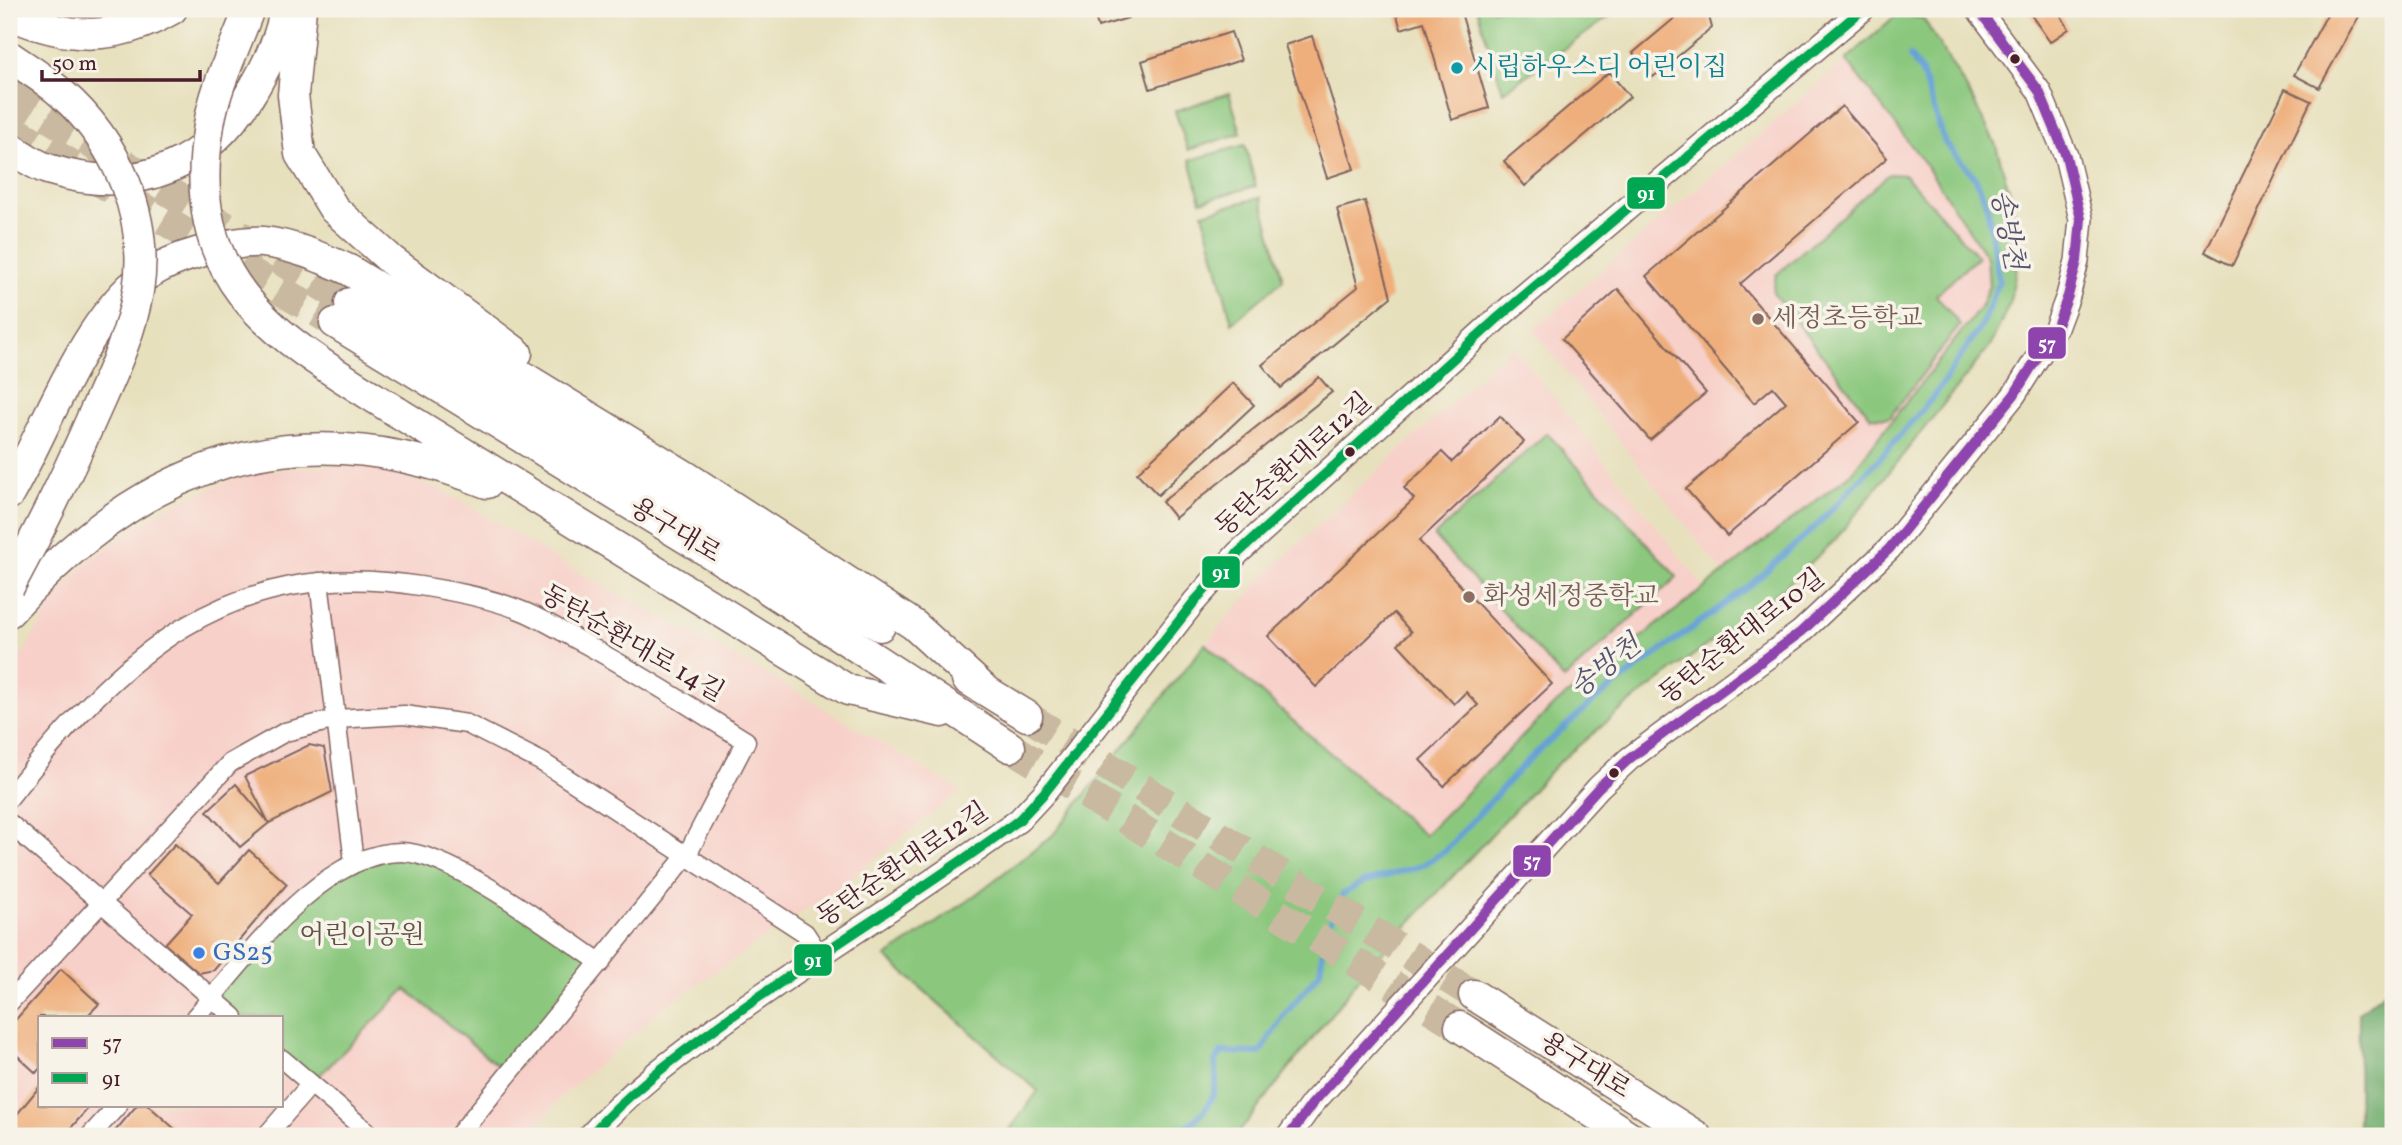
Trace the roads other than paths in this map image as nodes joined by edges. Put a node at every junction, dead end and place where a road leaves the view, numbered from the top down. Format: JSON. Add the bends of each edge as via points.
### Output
{"nodes":[{"id":1,"x":172,"y":9,"type":"edge"},
{"id":2,"x":249,"y":9,"type":"edge"},
{"id":3,"x":285,"y":9,"type":"edge"},
{"id":4,"x":301,"y":9,"type":"edge"},
{"id":5,"x":1863,"y":9,"type":"edge"},
{"id":6,"x":1978,"y":9,"type":"edge"},
{"id":7,"x":9,"y":14,"type":"edge"},
{"id":8,"x":9,"y":56,"type":"edge"},
{"id":9,"x":9,"y":147,"type":"edge"},
{"id":10,"x":687,"y":477,"type":"junction"},
{"id":11,"x":9,"y":494,"type":"edge"},
{"id":12,"x":557,"y":512,"type":"junction"},
{"id":13,"x":319,"y":582,"type":"junction"},
{"id":14,"x":9,"y":587,"type":"edge"},
{"id":15,"x":9,"y":612,"type":"edge"},
{"id":16,"x":985,"y":690,"type":"junction"},
{"id":17,"x":1027,"y":716,"type":"tunnel mouth"},
{"id":18,"x":961,"y":717,"type":"junction"},
{"id":19,"x":336,"y":719,"type":"junction"},
{"id":20,"x":1010,"y":747,"type":"tunnel mouth"},
{"id":21,"x":9,"y":799,"type":"edge"},
{"id":22,"x":9,"y":823,"type":"edge"},
{"id":23,"x":687,"y":855,"type":"junction"},
{"id":24,"x":354,"y":862,"type":"junction"},
{"id":25,"x":99,"y":901,"type":"junction"},
{"id":26,"x":820,"y":956,"type":"junction"},
{"id":27,"x":601,"y":962,"type":"junction"},
{"id":28,"x":1474,"y":995,"type":"tunnel mouth"},
{"id":29,"x":212,"y":998,"type":"junction"},
{"id":30,"x":9,"y":1003,"type":"edge"},
{"id":31,"x":196,"y":1016,"type":"edge"},
{"id":32,"x":233,"y":1016,"type":"edge"},
{"id":33,"x":1460,"y":1027,"type":"tunnel mouth"},
{"id":34,"x":284,"y":1061,"type":"edge"},
{"id":35,"x":311,"y":1084,"type":"junction"},
{"id":36,"x":117,"y":1106,"type":"edge"},
{"id":37,"x":90,"y":1136,"type":"edge"},
{"id":38,"x":266,"y":1136,"type":"edge"},
{"id":39,"x":372,"y":1136,"type":"edge"},
{"id":40,"x":458,"y":1136,"type":"edge"},
{"id":41,"x":590,"y":1136,"type":"edge"},
{"id":42,"x":1289,"y":1136,"type":"edge"},
{"id":43,"x":1629,"y":1136,"type":"edge"},
{"id":44,"x":1696,"y":1136,"type":"edge"}],
"edges":[{"from":1,"to":7,"type":"highway","via":[[127,29],[82,36],[39,27]]},
{"from":2,"to":12,"type":"highway","bridge":true,"via":[[209,122],[205,159],[207,221],[219,258],[240,294],[271,327]]},
{"from":3,"to":9,"type":"highway","via":[[266,67],[237,117],[207,148],[169,171],[121,180],[87,178],[48,170]]},
{"from":4,"to":10,"type":"highway","via":[[293,95],[300,154],[334,209],[391,260]]},
{"from":5,"to":26,"type":"street","name":"동탄순환대로12길","via":[[1499,317],[1238,553],[1019,820]]},
{"from":6,"to":42,"type":"street","name":"동탄순환대로10길","via":[[2039,91],[2066,156],[2081,219],[2068,296],[2041,353],[1970,452],[1889,549],[1801,632],[1629,759],[1580,805],[1312,1104]]},
{"from":8,"to":14,"type":"highway","bridge":true,"via":[[61,93],[99,134],[117,163],[141,233],[138,291],[122,350],[81,445]]},
{"from":10,"to":11,"type":"highway","via":[[349,270],[306,252],[263,242],[221,246],[177,259],[130,288],[83,353]]},
{"from":10,"to":16,"type":"highway","via":[[914,625]]},
{"from":12,"to":15,"type":"highway","via":[[454,470],[387,453],[328,446],[262,452],[186,476],[116,513],[52,567]]},
{"from":12,"to":18,"type":"highway","via":[[848,690]]},
{"from":13,"to":19,"type":"street"},
{"from":13,"to":21,"type":"street","name":"동탄순환대로 14길","via":[[263,590],[211,610],[159,642],[62,730]]},
{"from":13,"to":23,"type":"street","name":"동탄순환대로 14길","via":[[387,581],[462,593],[519,609],[605,654],[746,741]]},
{"from":16,"to":17,"type":"highway","name":"용구대로"},
{"from":16,"to":18,"type":"highway","name":"용구대로","via":[[342,313]]},
{"from":18,"to":20,"type":"highway","name":"용구대로"},
{"from":19,"to":23,"type":"street","via":[[404,715],[467,724],[542,762]]},
{"from":19,"to":24,"type":"street"},
{"from":19,"to":25,"type":"street","via":[[285,732],[229,762]]},
{"from":22,"to":25,"type":"street"},
{"from":23,"to":26,"type":"street","via":[[806,933]]},
{"from":23,"to":27,"type":"street","name":"동탄순환대로 14길"},
{"from":24,"to":27,"type":"street","via":[[402,852],[437,861]]},
{"from":24,"to":29,"type":"street","via":[[318,883]]},
{"from":25,"to":29,"type":"street"},
{"from":25,"to":30,"type":"street"},
{"from":26,"to":41,"type":"street","name":"동탄순환대로12길","via":[[639,1085]]},
{"from":27,"to":40,"type":"street","name":"동탄순환대로 14길"},
{"from":28,"to":44,"type":"highway","name":"용구대로"},
{"from":29,"to":31,"type":"street"},
{"from":29,"to":32,"type":"street"},
{"from":33,"to":43,"type":"highway","name":"용구대로"},
{"from":34,"to":35,"type":"street"},
{"from":35,"to":38,"type":"street"},
{"from":35,"to":39,"type":"street"},
{"from":36,"to":37,"type":"street"}]}
